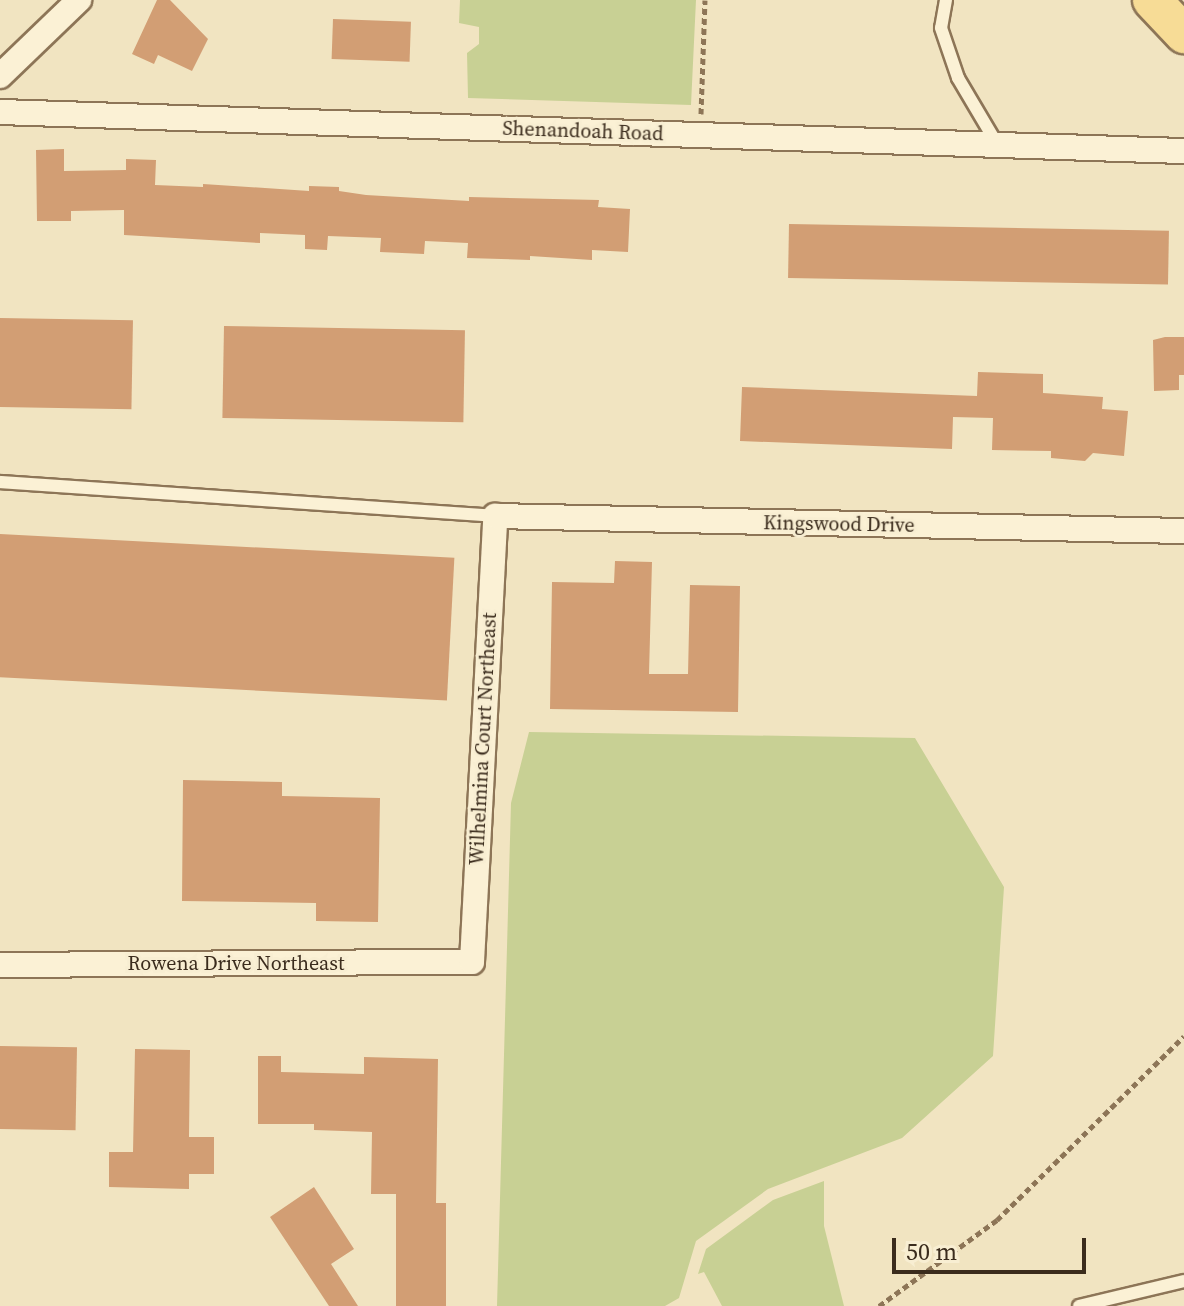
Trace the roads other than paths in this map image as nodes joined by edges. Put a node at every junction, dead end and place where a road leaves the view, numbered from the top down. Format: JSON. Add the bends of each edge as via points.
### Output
{"nodes":[{"id":1,"x":79,"y":0,"type":"edge"},
{"id":2,"x":946,"y":0,"type":"edge"},
{"id":3,"x":1152,"y":0,"type":"edge"},
{"id":4,"x":1184,"y":34,"type":"edge"},
{"id":5,"x":0,"y":76,"type":"edge"},
{"id":6,"x":0,"y":112,"type":"edge"},
{"id":7,"x":997,"y":144,"type":"junction"},
{"id":8,"x":1178,"y":148,"type":"edge"},
{"id":9,"x":0,"y":482,"type":"edge"},
{"id":10,"x":495,"y":516,"type":"junction"},
{"id":11,"x":1184,"y":531,"type":"edge"},
{"id":12,"x":472,"y":962,"type":"joint"},
{"id":13,"x":0,"y":965,"type":"edge"},
{"id":14,"x":1184,"y":1281,"type":"edge"},
{"id":15,"x":1079,"y":1306,"type":"edge"}],
"edges":[{"from":1,"to":5,"type":"street"},
{"from":2,"to":7,"type":"lane","via":[[941,28],[958,78]]},
{"from":3,"to":4,"type":"main road"},
{"from":6,"to":7,"type":"street","name":"Shenandoah Road"},
{"from":7,"to":8,"type":"street","name":"Shenandoah Road"},
{"from":9,"to":10,"type":"lane"},
{"from":10,"to":11,"type":"street","name":"Kingswood Drive"},
{"from":10,"to":12,"type":"street","name":"Wilhelmina Court Northeast"},
{"from":12,"to":13,"type":"street","name":"Rowena Drive Northeast"},
{"from":14,"to":15,"type":"lane"}]}
